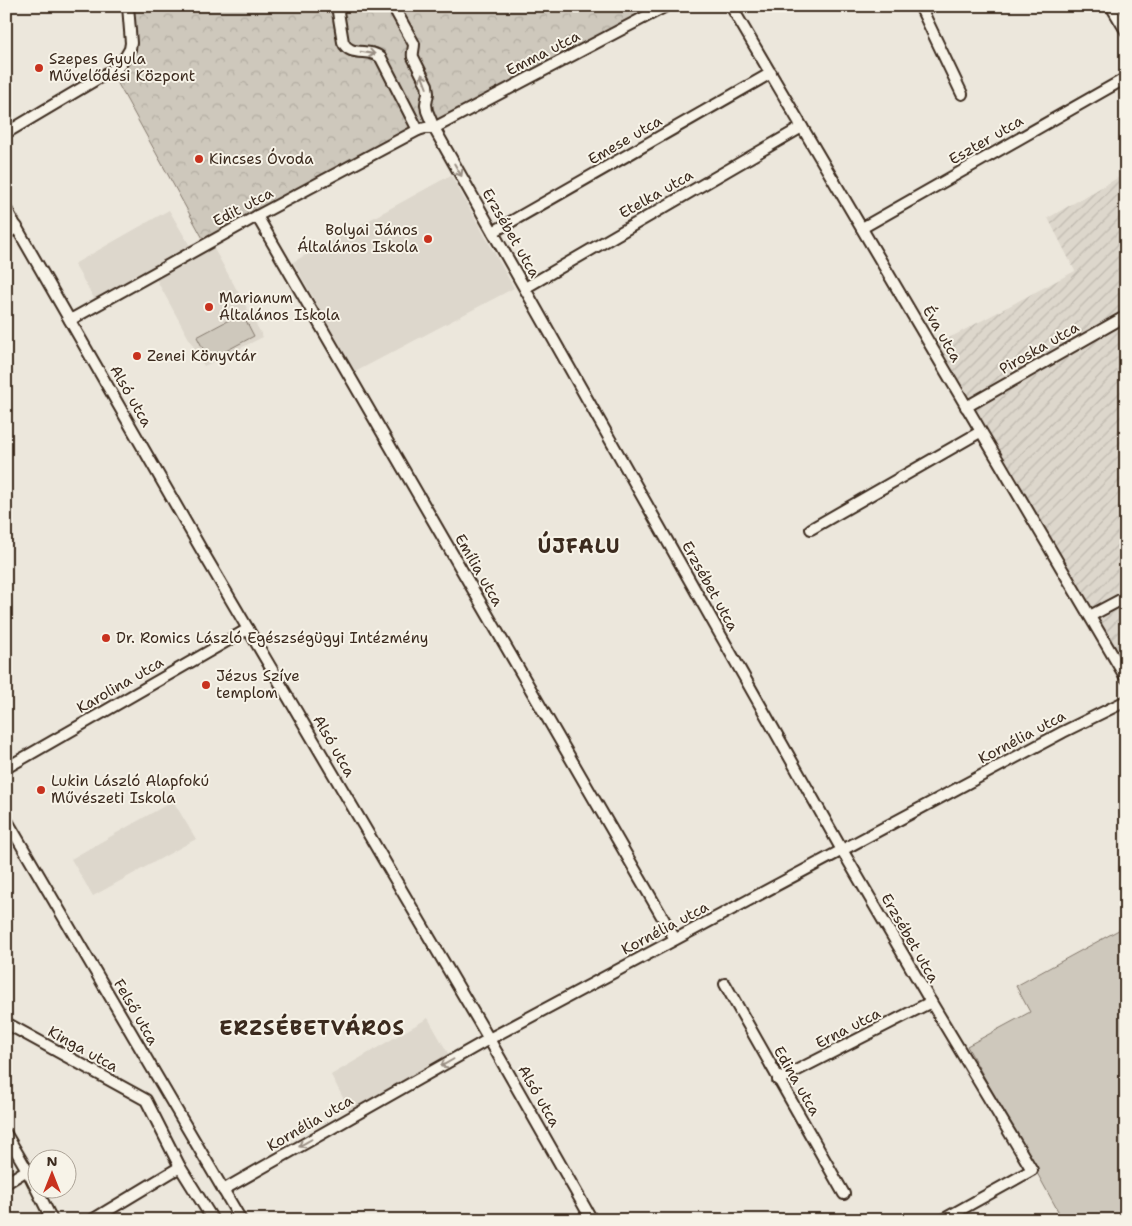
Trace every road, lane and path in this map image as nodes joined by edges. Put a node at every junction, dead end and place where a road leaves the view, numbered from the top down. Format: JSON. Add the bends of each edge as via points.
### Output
{"nodes":[{"id":1,"x":128,"y":6,"type":"edge"},
{"id":2,"x":337,"y":6,"type":"edge"},
{"id":3,"x":393,"y":6,"type":"edge"},
{"id":4,"x":666,"y":6,"type":"edge"},
{"id":5,"x":731,"y":6,"type":"edge"},
{"id":6,"x":920,"y":6,"type":"edge"},
{"id":7,"x":1111,"y":6,"type":"edge"},
{"id":8,"x":1126,"y":31,"type":"edge"},
{"id":9,"x":771,"y":73,"type":"junction"},
{"id":10,"x":1126,"y":78,"type":"edge"},
{"id":11,"x":962,"y":94,"type":"dead end"},
{"id":12,"x":802,"y":127,"type":"junction"},
{"id":13,"x":434,"y":128,"type":"junction"},
{"id":14,"x":418,"y":130,"type":"junction"},
{"id":15,"x":6,"y":133,"type":"edge"},
{"id":16,"x":6,"y":209,"type":"edge"},
{"id":17,"x":257,"y":216,"type":"junction"},
{"id":18,"x":17,"y":227,"type":"junction"},
{"id":19,"x":862,"y":228,"type":"junction"},
{"id":20,"x":493,"y":232,"type":"junction"},
{"id":21,"x":6,"y":234,"type":"edge"},
{"id":22,"x":524,"y":288,"type":"junction"},
{"id":23,"x":1126,"y":316,"type":"edge"},
{"id":24,"x":70,"y":320,"type":"junction"},
{"id":25,"x":966,"y":407,"type":"junction"},
{"id":26,"x":980,"y":432,"type":"junction"},
{"id":27,"x":811,"y":529,"type":"dead end"},
{"id":28,"x":1126,"y":597,"type":"edge"},
{"id":29,"x":1090,"y":616,"type":"junction"},
{"id":30,"x":248,"y":629,"type":"junction"},
{"id":31,"x":1126,"y":678,"type":"edge"},
{"id":32,"x":1126,"y":700,"type":"edge"},
{"id":33,"x":6,"y":768,"type":"edge"},
{"id":34,"x":6,"y":819,"type":"edge"},
{"id":35,"x":842,"y":850,"type":"junction"},
{"id":36,"x":675,"y":940,"type":"junction"},
{"id":37,"x":725,"y":984,"type":"dead end"},
{"id":38,"x":931,"y":1002,"type":"junction"},
{"id":39,"x":6,"y":1023,"type":"edge"},
{"id":40,"x":489,"y":1039,"type":"junction"},
{"id":41,"x":778,"y":1080,"type":"junction"},
{"id":42,"x":6,"y":1134,"type":"edge"},
{"id":43,"x":180,"y":1167,"type":"junction"},
{"id":44,"x":27,"y":1170,"type":"junction"},
{"id":45,"x":6,"y":1183,"type":"edge"},
{"id":46,"x":224,"y":1190,"type":"junction"},
{"id":47,"x":844,"y":1194,"type":"dead end"},
{"id":48,"x":52,"y":1220,"type":"edge"},
{"id":49,"x":92,"y":1220,"type":"edge"},
{"id":50,"x":213,"y":1220,"type":"edge"},
{"id":51,"x":241,"y":1220,"type":"edge"},
{"id":52,"x":592,"y":1220,"type":"edge"},
{"id":53,"x":942,"y":1220,"type":"edge"}],
"edges":[{"from":1,"to":15,"type":"street","via":[[131,43],[123,62]]},
{"from":2,"to":14,"type":"street","one_way":true,"via":[[345,47],[377,54]]},
{"from":13,"to":3,"type":"street","name":"Erzsébet utca","one_way":true,"via":[[427,111],[427,85],[412,53],[414,44]]},
{"from":4,"to":13,"type":"street","name":"Emma utca"},
{"from":5,"to":9,"type":"street","name":"Éva utca"},
{"from":6,"to":11,"type":"street"},
{"from":7,"to":8,"type":"street"},
{"from":9,"to":12,"type":"street","name":"Éva utca"},
{"from":9,"to":20,"type":"street","name":"Emese utca"},
{"from":10,"to":19,"type":"street","name":"Eszter utca"},
{"from":12,"to":19,"type":"street","name":"Éva utca"},
{"from":12,"to":22,"type":"street","name":"Etelka utca"},
{"from":13,"to":14,"type":"street","name":"Edit utca"},
{"from":13,"to":20,"type":"street","name":"Erzsébet utca","one_way":true},
{"from":14,"to":17,"type":"street","name":"Edit utca"},
{"from":16,"to":18,"type":"street","name":"Alsó utca"},
{"from":17,"to":24,"type":"street","name":"Edit utca"},
{"from":17,"to":36,"type":"street","name":"Emília utca"},
{"from":18,"to":21,"type":"street"},
{"from":18,"to":24,"type":"street","name":"Alsó utca"},
{"from":19,"to":25,"type":"street","name":"Éva utca"},
{"from":20,"to":22,"type":"street","name":"Erzsébet utca"},
{"from":22,"to":35,"type":"street","name":"Erzsébet utca"},
{"from":23,"to":25,"type":"street","name":"Piroska utca"},
{"from":24,"to":30,"type":"street","name":"Alsó utca"},
{"from":25,"to":26,"type":"street","name":"Éva utca"},
{"from":26,"to":27,"type":"street"},
{"from":26,"to":29,"type":"street","name":"Éva utca"},
{"from":28,"to":29,"type":"street"},
{"from":29,"to":31,"type":"street","name":"Éva utca"},
{"from":30,"to":33,"type":"street","name":"Karolina utca"},
{"from":30,"to":40,"type":"street","name":"Alsó utca"},
{"from":32,"to":35,"type":"street","name":"Kornélia utca"},
{"from":34,"to":46,"type":"street","name":"Felső utca"},
{"from":35,"to":36,"type":"street","name":"Kornélia utca"},
{"from":35,"to":38,"type":"street","name":"Erzsébet utca"},
{"from":36,"to":40,"type":"street","name":"Kornélia utca"},
{"from":37,"to":41,"type":"street","name":"Edina utca"},
{"from":38,"to":41,"type":"street","name":"Erna utca"},
{"from":38,"to":53,"type":"street","name":"Erzsébet utca","via":[[1032,1170]]},
{"from":39,"to":43,"type":"street","name":"Kinga utca","via":[[146,1100]]},
{"from":40,"to":46,"type":"street","name":"Kornélia utca","one_way":true},
{"from":40,"to":52,"type":"street","name":"Alsó utca"},
{"from":41,"to":47,"type":"street","name":"Edina utca"},
{"from":42,"to":44,"type":"street"},
{"from":43,"to":49,"type":"street"},
{"from":43,"to":50,"type":"street"},
{"from":44,"to":45,"type":"street"},
{"from":44,"to":48,"type":"street"},
{"from":46,"to":51,"type":"street","name":"Felső utca"}]}
